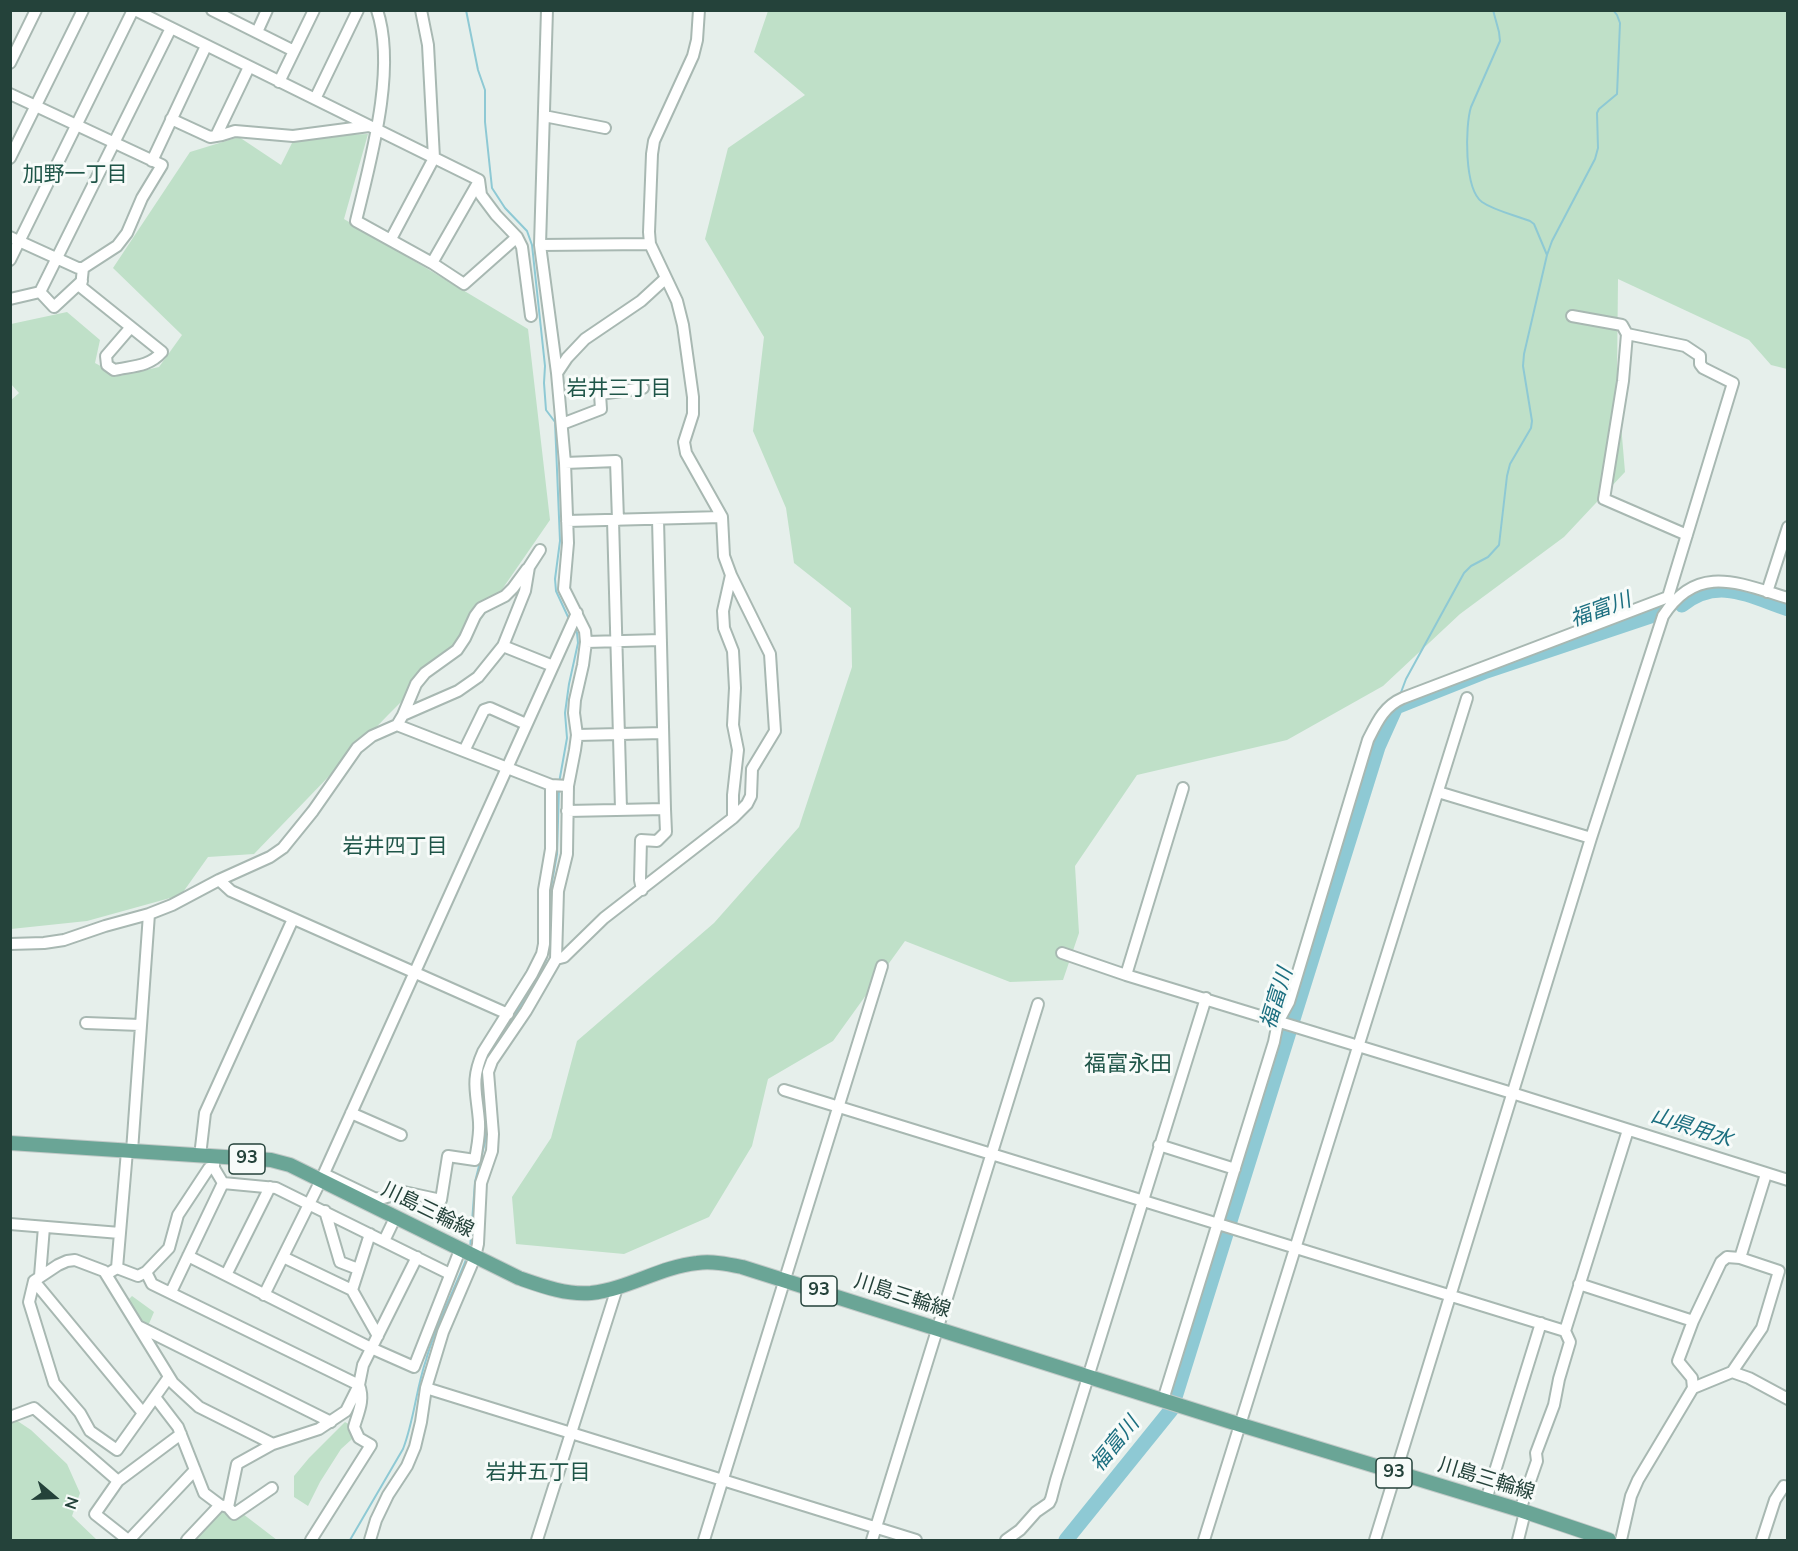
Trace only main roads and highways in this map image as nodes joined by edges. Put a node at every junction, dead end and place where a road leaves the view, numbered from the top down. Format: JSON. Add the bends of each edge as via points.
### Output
{"nodes":[{"id":1,"x":10,"y":1143,"type":"edge"},
{"id":2,"x":1609,"y":1540,"type":"edge"}],
"edges":[{"from":1,"to":2,"type":"main road","name":"川島三輪線","number":"93","via":[[200,1156],[214,1162],[271,1160],[322,1177],[395,1218],[519,1278],[565,1292],[617,1288],[660,1271],[697,1263],[742,1267]]}]}
